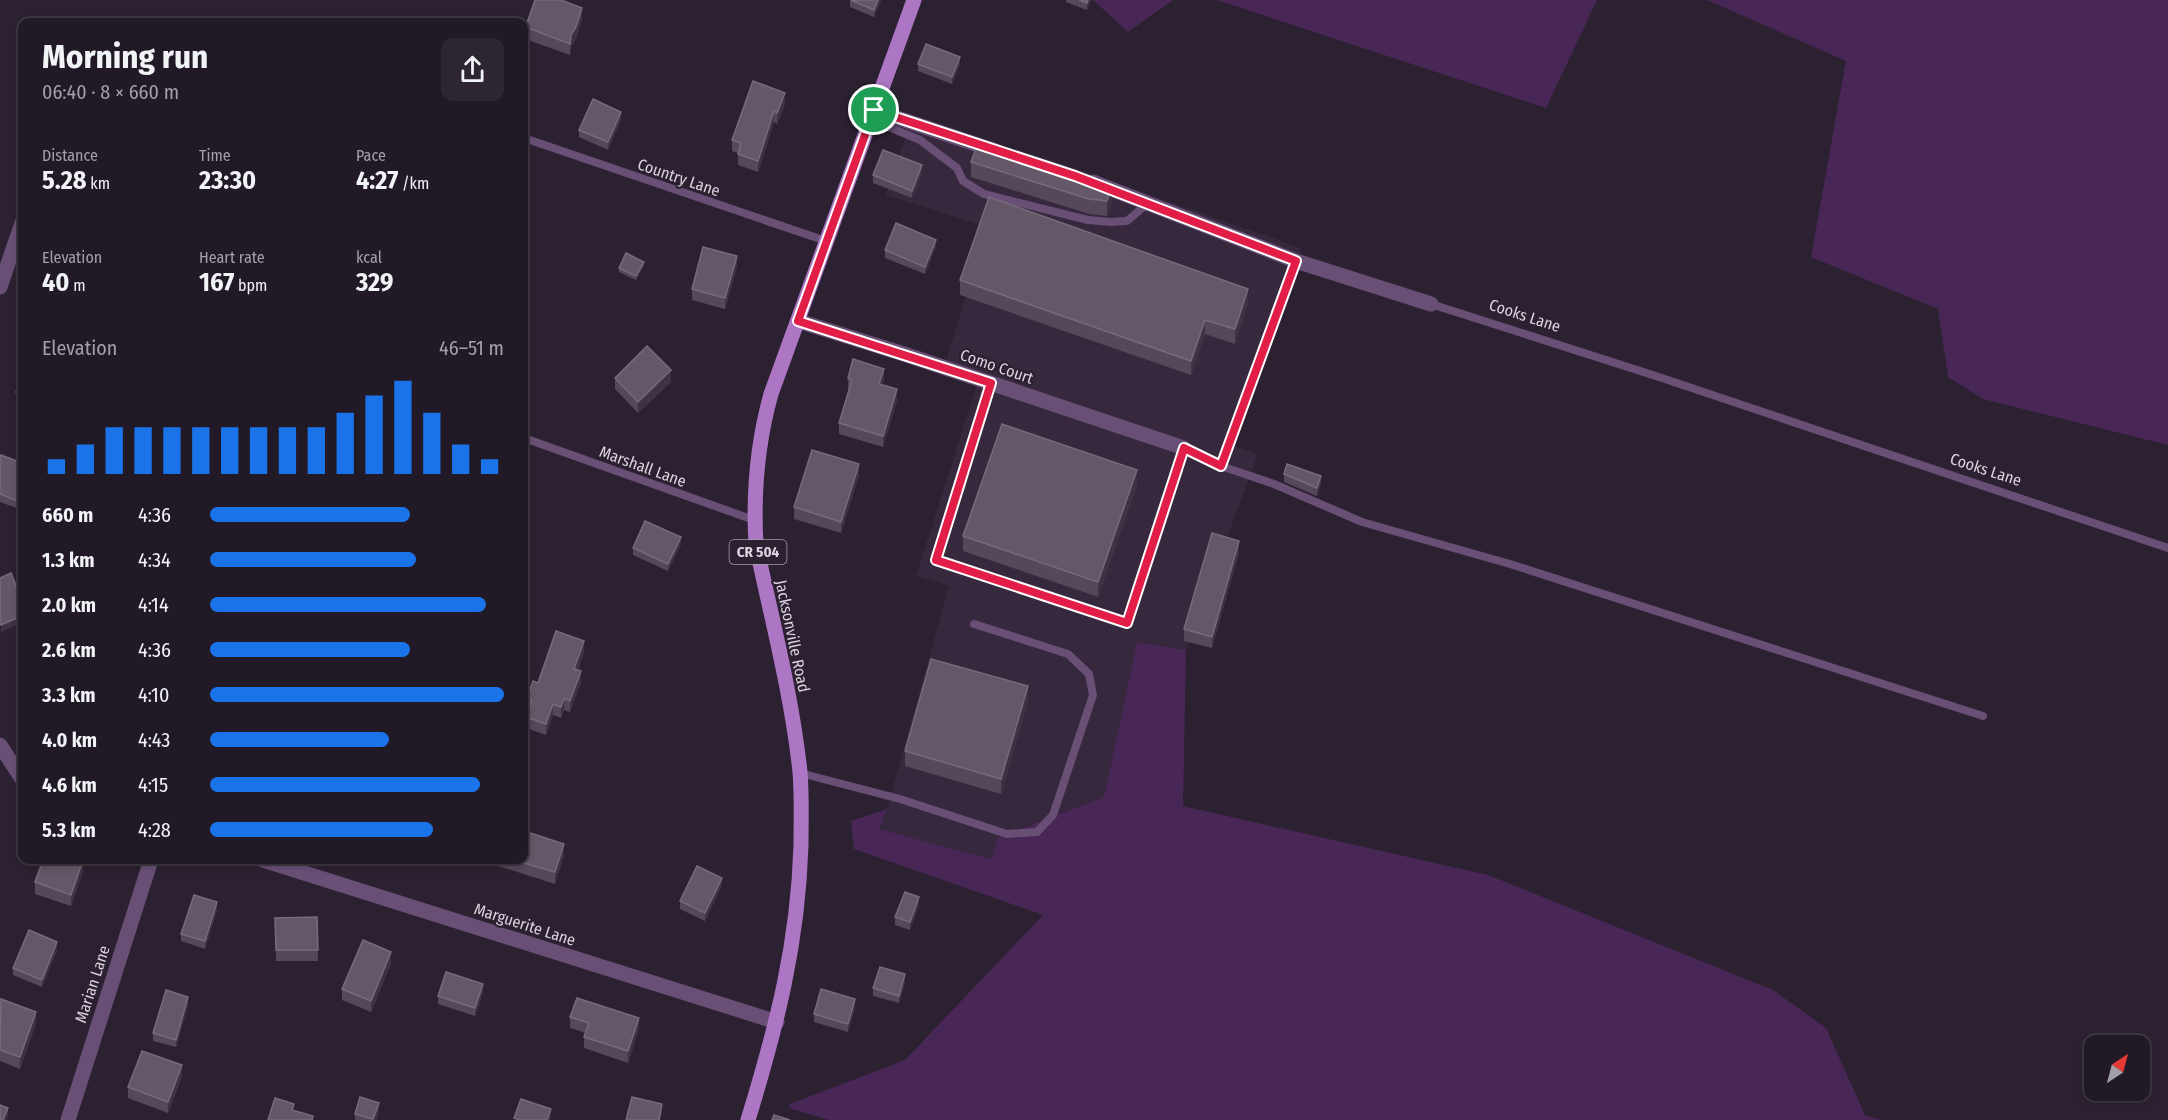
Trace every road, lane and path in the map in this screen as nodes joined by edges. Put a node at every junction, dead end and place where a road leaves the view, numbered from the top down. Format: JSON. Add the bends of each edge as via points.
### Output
{"nodes":[{"id":1,"x":914,"y":0,"type":"edge"},
{"id":2,"x":872,"y":115,"type":"junction"},
{"id":3,"x":528,"y":139,"type":"edge"},
{"id":4,"x":1007,"y":154,"type":"edge"},
{"id":5,"x":1075,"y":176,"type":"edge"},
{"id":6,"x":1148,"y":202,"type":"junction"},
{"id":7,"x":18,"y":235,"type":"edge"},
{"id":8,"x":826,"y":241,"type":"junction"},
{"id":9,"x":1296,"y":261,"type":"junction"},
{"id":10,"x":0,"y":287,"type":"edge"},
{"id":11,"x":1431,"y":304,"type":"joint"},
{"id":12,"x":798,"y":321,"type":"junction"},
{"id":13,"x":991,"y":383,"type":"junction"},
{"id":14,"x":528,"y":439,"type":"edge"},
{"id":15,"x":1184,"y":448,"type":"junction"},
{"id":16,"x":1221,"y":466,"type":"junction"},
{"id":17,"x":754,"y":520,"type":"junction"},
{"id":18,"x":2168,"y":548,"type":"edge"},
{"id":19,"x":974,"y":624,"type":"dead end"},
{"id":20,"x":1983,"y":716,"type":"dead end"},
{"id":21,"x":0,"y":745,"type":"edge"},
{"id":22,"x":18,"y":773,"type":"edge"},
{"id":23,"x":800,"y":773,"type":"junction"},
{"id":24,"x":150,"y":864,"type":"edge"},
{"id":25,"x":276,"y":864,"type":"edge"},
{"id":26,"x":777,"y":1022,"type":"junction"},
{"id":27,"x":68,"y":1120,"type":"edge"},
{"id":28,"x":748,"y":1120,"type":"edge"}],
"edges":[{"from":1,"to":2,"type":"main road","name":"Jacksonville Road","number":"CR 504"},
{"from":2,"to":4,"type":"street"},
{"from":2,"to":6,"type":"lane","via":[[920,140],[957,168],[963,181],[984,194],[1111,222],[1127,221]]},
{"from":2,"to":8,"type":"main road","name":"Jacksonville Road","number":"CR 504"},
{"from":3,"to":8,"type":"lane","name":"Country Lane"},
{"from":5,"to":6,"type":"street","name":"Cooks Lane"},
{"from":6,"to":9,"type":"street","name":"Cooks Lane"},
{"from":7,"to":10,"type":"street"},
{"from":8,"to":12,"type":"main road","name":"Jacksonville Road","number":"CR 504"},
{"from":9,"to":11,"type":"street","name":"Cooks Lane"},
{"from":9,"to":16,"type":"lane"},
{"from":11,"to":18,"type":"lane","name":"Cooks Lane"},
{"from":12,"to":13,"type":"street","name":"Como Court"},
{"from":12,"to":17,"type":"main road","name":"Jacksonville Road","number":"CR 504","via":[[762,428]]},
{"from":13,"to":15,"type":"street","name":"Como Court"},
{"from":13,"to":15,"type":"lane","via":[[936,560],[1127,623]]},
{"from":14,"to":17,"type":"lane","name":"Marshall Lane"},
{"from":15,"to":16,"type":"lane"},
{"from":16,"to":20,"type":"lane","via":[[1362,522],[1510,564]]},
{"from":17,"to":23,"type":"main road","name":"Jacksonville Road","number":"CR 504"},
{"from":19,"to":23,"type":"lane","via":[[1068,654],[1089,674],[1093,695],[1053,815],[1037,831],[1007,834],[900,799]]},
{"from":21,"to":22,"type":"street"},
{"from":23,"to":26,"type":"main road","name":"Jacksonville Road","number":"CR 504","via":[[799,890]]},
{"from":24,"to":27,"type":"street","name":"Marian Lane"},
{"from":25,"to":26,"type":"street","name":"Marguerite Lane"},
{"from":26,"to":28,"type":"main road","name":"Jacksonville Road","number":"CR 504"}]}
